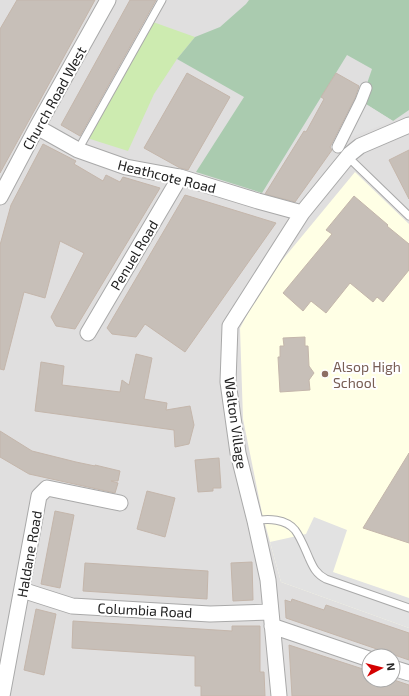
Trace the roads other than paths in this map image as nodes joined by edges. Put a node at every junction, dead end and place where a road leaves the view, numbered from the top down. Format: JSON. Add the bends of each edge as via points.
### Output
{"nodes":[{"id":1,"x":108,"y":0,"type":"edge"},
{"id":2,"x":162,"y":0,"type":"edge"},
{"id":3,"x":366,"y":88,"type":"dead end"},
{"id":4,"x":409,"y":125,"type":"edge"},
{"id":5,"x":37,"y":127,"type":"junction"},
{"id":6,"x":78,"y":150,"type":"junction"},
{"id":7,"x":343,"y":152,"type":"junction"},
{"id":8,"x":180,"y":178,"type":"junction"},
{"id":9,"x":0,"y":196,"type":"edge"},
{"id":10,"x":302,"y":214,"type":"junction"},
{"id":11,"x":409,"y":216,"type":"edge"},
{"id":12,"x":88,"y":333,"type":"dead end"},
{"id":13,"x":120,"y":503,"type":"dead end"},
{"id":14,"x":255,"y":521,"type":"junction"},
{"id":15,"x":22,"y":590,"type":"junction"},
{"id":16,"x":409,"y":608,"type":"edge"},
{"id":17,"x":272,"y":619,"type":"junction"},
{"id":18,"x":361,"y":656,"type":"edge"},
{"id":19,"x":3,"y":676,"type":"edge"},
{"id":20,"x":2,"y":696,"type":"edge"},
{"id":21,"x":279,"y":696,"type":"edge"}],
"edges":[{"from":1,"to":5,"type":"street","name":"Church Road West"},
{"from":2,"to":6,"type":"lane"},
{"from":3,"to":7,"type":"street"},
{"from":4,"to":7,"type":"street","name":"Walton Village","via":[[360,146],[350,154]]},
{"from":5,"to":6,"type":"street","name":"Heathcote Road"},
{"from":5,"to":9,"type":"street","name":"Church Road West"},
{"from":6,"to":8,"type":"street","name":"Heathcote Road","via":[[126,167]]},
{"from":7,"to":10,"type":"street","name":"Walton Village"},
{"from":7,"to":11,"type":"lane"},
{"from":8,"to":10,"type":"street","name":"Heathcote Road"},
{"from":8,"to":12,"type":"street","name":"Penuel Road"},
{"from":10,"to":14,"type":"street","name":"Walton Village","via":[[230,326],[228,382],[238,453]]},
{"from":13,"to":15,"type":"street","name":"Haldane Road","via":[[47,488],[39,496]]},
{"from":14,"to":16,"type":"lane","via":[[271,519],[290,525],[298,535],[314,568],[326,579]]},
{"from":14,"to":17,"type":"street","name":"Walton Village","via":[[268,580]]},
{"from":15,"to":17,"type":"street","name":"Columbia Road","via":[[72,606]]},
{"from":15,"to":19,"type":"street","name":"Haldane Road"},
{"from":17,"to":18,"type":"street"},
{"from":17,"to":21,"type":"street","name":"Walton Village"},
{"from":19,"to":20,"type":"street","name":"Haldane Road"}]}
